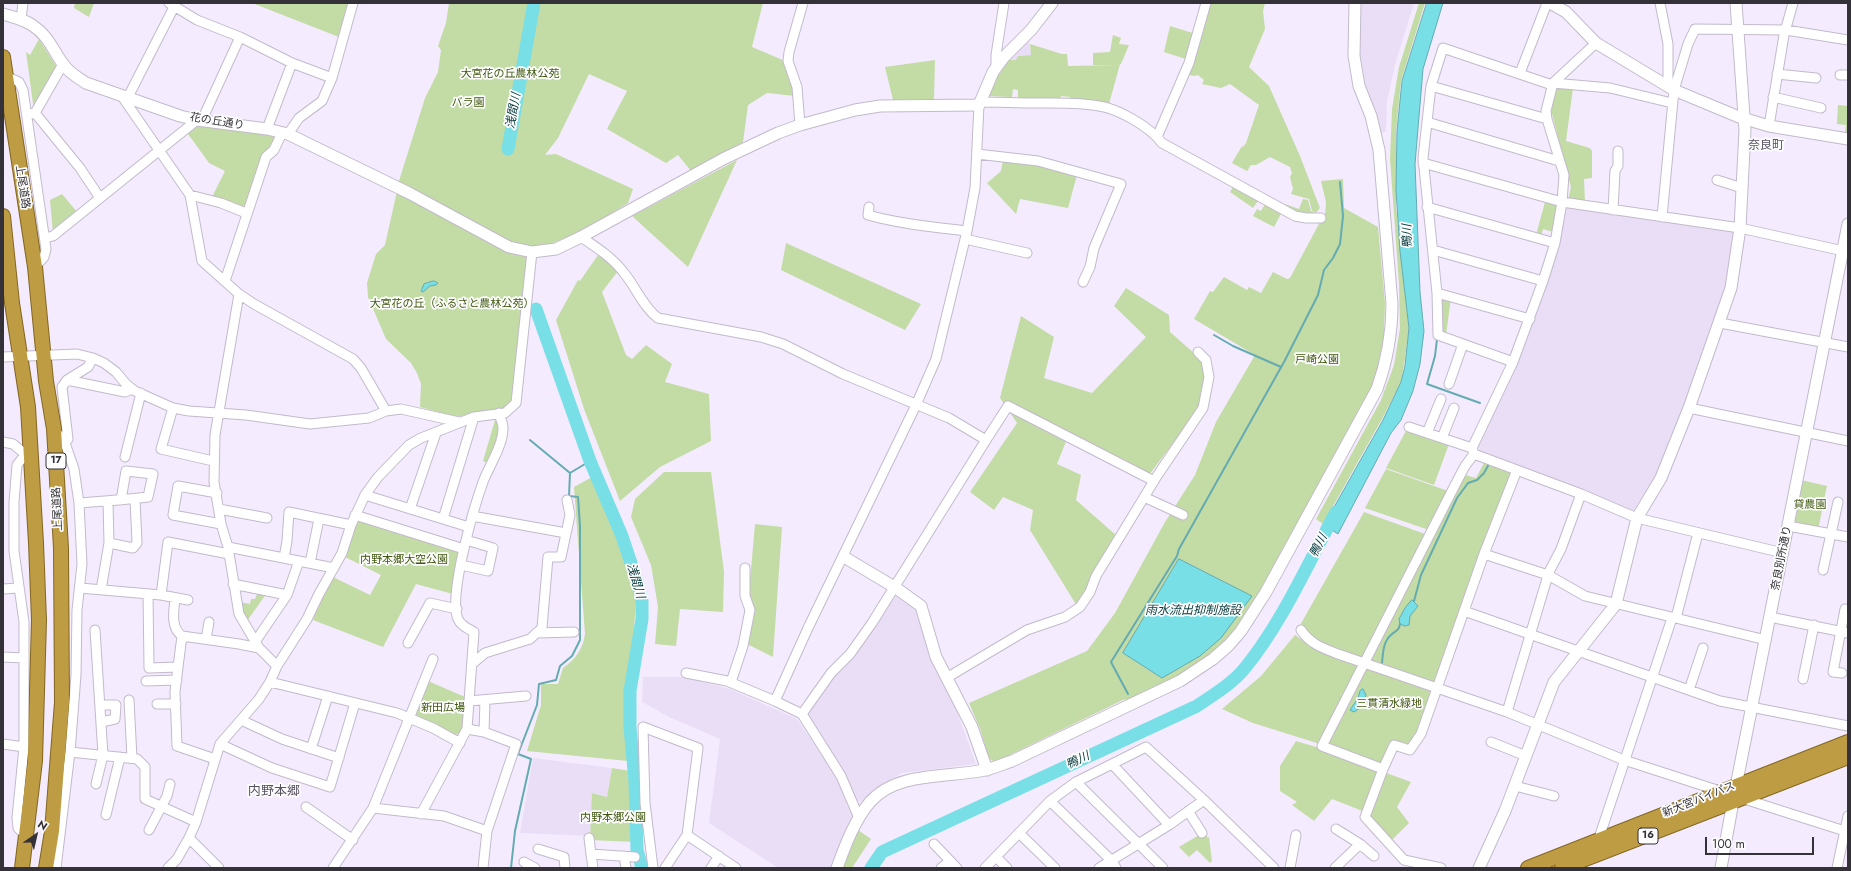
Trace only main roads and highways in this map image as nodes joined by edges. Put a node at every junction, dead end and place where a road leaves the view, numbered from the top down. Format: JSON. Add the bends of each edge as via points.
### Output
{"nodes":[{"id":1,"x":3,"y":56,"type":"edge"},
{"id":2,"x":3,"y":216,"type":"edge"},
{"id":3,"x":8,"y":299,"type":"edge"},
{"id":4,"x":1848,"y":742,"type":"edge"},
{"id":5,"x":1848,"y":757,"type":"edge"},
{"id":6,"x":1734,"y":794,"type":"junction"},
{"id":7,"x":1588,"y":863,"type":"edge"},
{"id":8,"x":22,"y":868,"type":"edge"},
{"id":9,"x":46,"y":868,"type":"edge"},
{"id":10,"x":1528,"y":868,"type":"edge"},
{"id":11,"x":1562,"y":868,"type":"edge"}],
"edges":[{"from":1,"to":9,"type":"highway","name":"上尾道路","number":"17","via":[[34,267],[54,430],[61,548],[62,702],[52,831]]},
{"from":2,"to":3,"type":"highway","number":"17"},
{"from":3,"to":8,"type":"highway","number":"17","via":[[28,407],[27,452],[36,543],[39,620],[35,761]]},
{"from":4,"to":6,"type":"highway","name":"新大宮バイパス","number":"16"},
{"from":5,"to":6,"type":"highway","name":"新大宮バイパス","number":"16"},
{"from":6,"to":7,"type":"highway","name":"新大宮バイパス","number":"16"},
{"from":6,"to":10,"type":"highway","name":"新大宮バイパス","number":"16"},
{"from":7,"to":11,"type":"highway","name":"新大宮バイパス","number":"16"}]}
